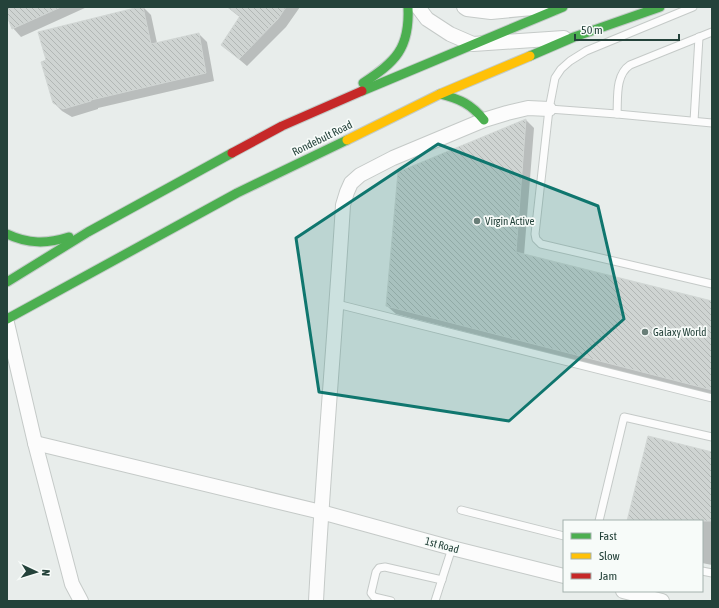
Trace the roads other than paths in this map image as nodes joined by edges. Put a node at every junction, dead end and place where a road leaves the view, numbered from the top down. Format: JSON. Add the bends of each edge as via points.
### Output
{"nodes":[{"id":1,"x":408,"y":7,"type":"edge"},
{"id":2,"x":418,"y":7,"type":"edge"},
{"id":3,"x":464,"y":7,"type":"edge"},
{"id":4,"x":660,"y":7,"type":"edge"},
{"id":5,"x":693,"y":7,"type":"edge"},
{"id":6,"x":561,"y":8,"type":"edge"},
{"id":7,"x":712,"y":32,"type":"edge"},
{"id":8,"x":574,"y":37,"type":"junction"},
{"id":9,"x":699,"y":37,"type":"junction"},
{"id":10,"x":473,"y":44,"type":"junction"},
{"id":11,"x":440,"y":94,"type":"junction"},
{"id":12,"x":340,"y":101,"type":"junction"},
{"id":13,"x":548,"y":109,"type":"junction"},
{"id":14,"x":617,"y":114,"type":"junction"},
{"id":15,"x":484,"y":120,"type":"junction"},
{"id":16,"x":694,"y":121,"type":"junction"},
{"id":17,"x":712,"y":122,"type":"edge"},
{"id":18,"x":88,"y":232,"type":"junction"},
{"id":19,"x":7,"y":234,"type":"edge"},
{"id":20,"x":7,"y":282,"type":"edge"},
{"id":21,"x":712,"y":284,"type":"edge"},
{"id":22,"x":337,"y":304,"type":"junction"},
{"id":23,"x":7,"y":319,"type":"edge"},
{"id":24,"x":7,"y":323,"type":"edge"},
{"id":25,"x":712,"y":398,"type":"edge"},
{"id":26,"x":712,"y":437,"type":"edge"},
{"id":27,"x":35,"y":443,"type":"junction"},
{"id":28,"x":461,"y":510,"type":"dead end"},
{"id":29,"x":321,"y":512,"type":"junction"},
{"id":30,"x":599,"y":520,"type":"edge"},
{"id":31,"x":563,"y":536,"type":"edge"},
{"id":32,"x":452,"y":548,"type":"junction"},
{"id":33,"x":563,"y":576,"type":"edge"},
{"id":34,"x":442,"y":580,"type":"junction"},
{"id":35,"x":627,"y":592,"type":"edge"},
{"id":36,"x":81,"y":601,"type":"edge"},
{"id":37,"x":316,"y":601,"type":"edge"},
{"id":38,"x":391,"y":601,"type":"edge"},
{"id":39,"x":435,"y":601,"type":"edge"},
{"id":40,"x":662,"y":601,"type":"edge"}],
"edges":[{"from":1,"to":12,"type":"main road","via":[[406,34],[392,62]]},
{"from":2,"to":10,"type":"street","via":[[427,19],[450,34]]},
{"from":3,"to":6,"type":"street","via":[[491,12]]},
{"from":4,"to":8,"type":"main road","name":"Rondebult Road"},
{"from":5,"to":13,"type":"lane","via":[[586,51],[570,61],[555,78]]},
{"from":6,"to":10,"type":"main road"},
{"from":7,"to":9,"type":"lane"},
{"from":8,"to":10,"type":"street"},
{"from":8,"to":11,"type":"main road","name":"Rondebult Road"},
{"from":9,"to":14,"type":"lane","via":[[624,69],[620,77]]},
{"from":9,"to":16,"type":"lane"},
{"from":10,"to":12,"type":"main road"},
{"from":11,"to":15,"type":"main road","via":[[462,100],[475,108]]},
{"from":11,"to":23,"type":"main road","name":"Rondebult Road","via":[[238,193]]},
{"from":12,"to":18,"type":"main road","via":[[282,126]]},
{"from":13,"to":14,"type":"lane"},
{"from":13,"to":15,"type":"street","via":[[528,108]]},
{"from":13,"to":21,"type":"lane","via":[[535,230],[538,242]]},
{"from":14,"to":16,"type":"lane"},
{"from":15,"to":22,"type":"street","via":[[392,158],[360,175],[351,183],[343,205]]},
{"from":16,"to":17,"type":"lane"},
{"from":18,"to":19,"type":"main road","via":[[43,244]]},
{"from":18,"to":20,"type":"main road"},
{"from":22,"to":25,"type":"lane"},
{"from":22,"to":29,"type":"street"},
{"from":24,"to":27,"type":"street"},
{"from":26,"to":30,"type":"lane","via":[[624,417]]},
{"from":27,"to":29,"type":"street","name":"1st Road"},
{"from":27,"to":36,"type":"street","via":[[72,584]]},
{"from":28,"to":31,"type":"lane"},
{"from":29,"to":32,"type":"street","name":"1st Road"},
{"from":29,"to":37,"type":"street"},
{"from":32,"to":33,"type":"street","name":"1st Road"},
{"from":32,"to":34,"type":"lane"},
{"from":34,"to":38,"type":"lane","via":[[385,567],[379,568],[371,593],[374,597]]},
{"from":34,"to":39,"type":"lane"},
{"from":35,"to":40,"type":"street"}]}
